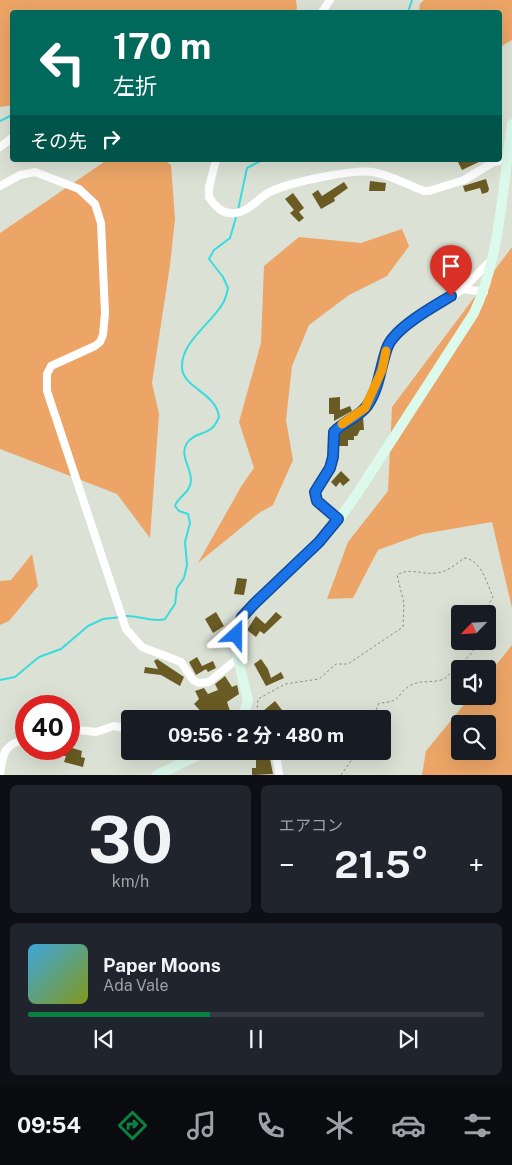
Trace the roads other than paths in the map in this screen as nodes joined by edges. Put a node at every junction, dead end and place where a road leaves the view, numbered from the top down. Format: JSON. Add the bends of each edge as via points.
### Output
{"nodes":[{"id":1,"x":512,"y":124,"type":"edge"},
{"id":2,"x":506,"y":160,"type":"junction"},
{"id":3,"x":502,"y":161,"type":"edge"},
{"id":4,"x":215,"y":162,"type":"edge"},
{"id":5,"x":497,"y":162,"type":"edge"},
{"id":6,"x":0,"y":186,"type":"edge"},
{"id":7,"x":493,"y":258,"type":"junction"},
{"id":8,"x":463,"y":289,"type":"junction"},
{"id":9,"x":484,"y":292,"type":"junction"},
{"id":10,"x":338,"y":519,"type":"junction"},
{"id":11,"x":238,"y":658,"type":"junction"},
{"id":12,"x":245,"y":710,"type":"edge"},
{"id":13,"x":121,"y":727,"type":"edge"},
{"id":14,"x":80,"y":730,"type":"edge"},
{"id":15,"x":15,"y":742,"type":"edge"},
{"id":16,"x":188,"y":760,"type":"edge"},
{"id":17,"x":276,"y":760,"type":"edge"},
{"id":18,"x":0,"y":775,"type":"edge"},
{"id":19,"x":157,"y":775,"type":"edge"},
{"id":20,"x":280,"y":775,"type":"edge"}],
"edges":[{"from":1,"to":2,"type":"street"},
{"from":2,"to":3,"type":"street"},
{"from":2,"to":7,"type":"street"},
{"from":4,"to":5,"type":"street","via":[[209,197],[221,211],[234,214],[266,193],[290,184],[366,172],[384,174],[429,191],[464,180]]},
{"from":6,"to":11,"type":"street","via":[[20,175],[35,172],[89,196],[99,211],[105,313],[103,335],[94,346],[51,366],[46,383],[126,629],[142,647],[181,662],[193,680],[199,683],[209,682]]},
{"from":7,"to":8,"type":"street"},
{"from":7,"to":9,"type":"street"},
{"from":8,"to":9,"type":"street"},
{"from":8,"to":10,"type":"street","via":[[397,333],[387,347],[382,370],[365,408],[334,432],[330,468],[315,492],[317,501]]},
{"from":9,"to":10,"type":"street","via":[[455,344]]},
{"from":10,"to":11,"type":"street","via":[[242,617],[236,635]]},
{"from":11,"to":12,"type":"street","via":[[248,701]]},
{"from":13,"to":14,"type":"street","via":[[114,726],[96,732]]},
{"from":15,"to":18,"type":"street","via":[[2,755]]},
{"from":16,"to":19,"type":"street"},
{"from":17,"to":20,"type":"street"}]}
